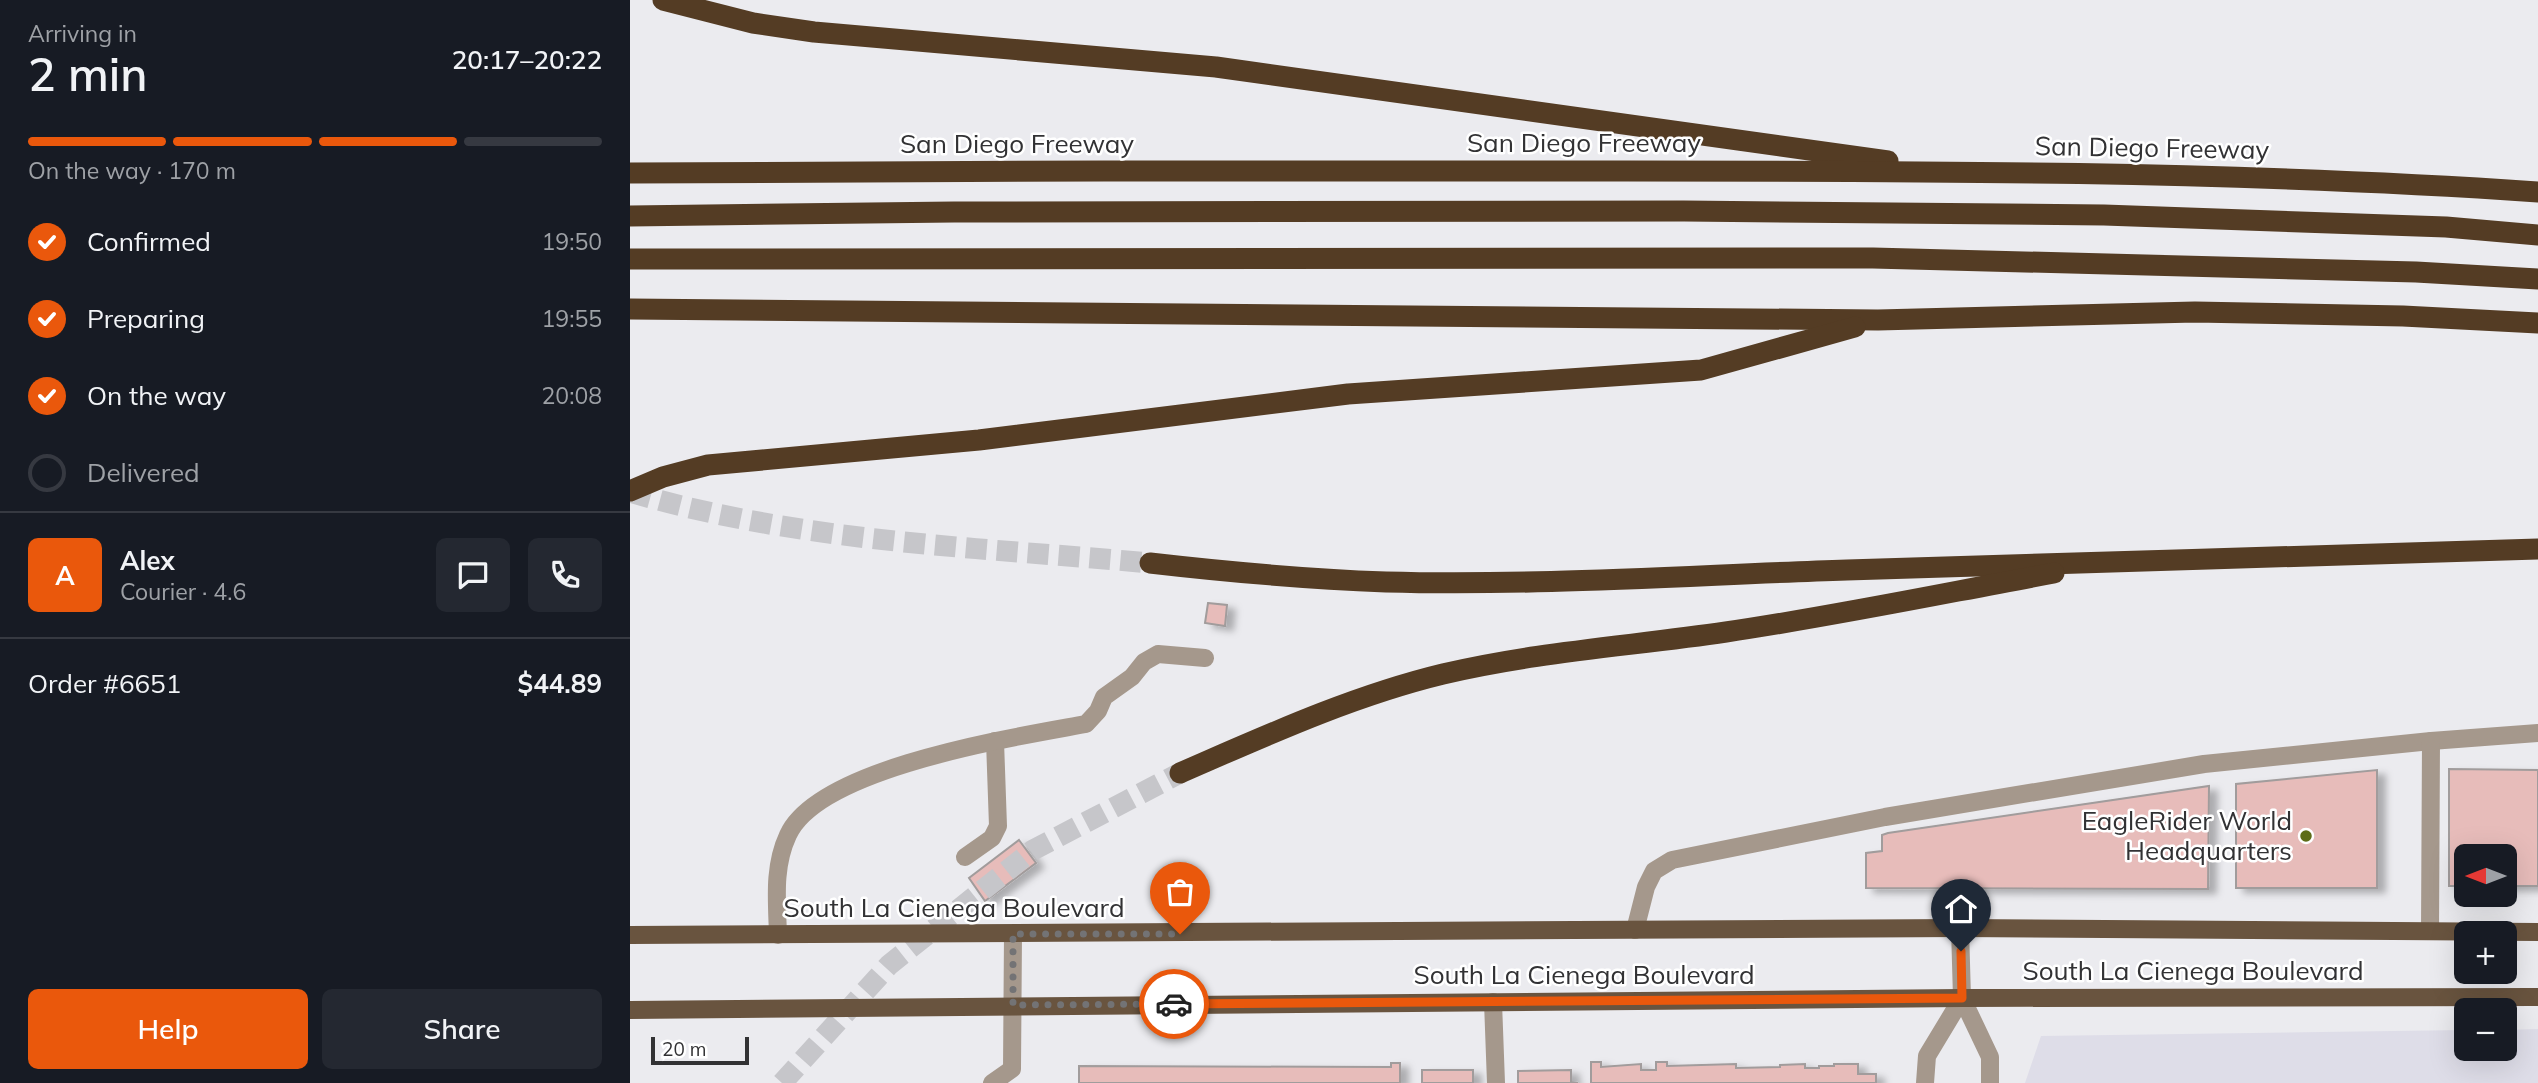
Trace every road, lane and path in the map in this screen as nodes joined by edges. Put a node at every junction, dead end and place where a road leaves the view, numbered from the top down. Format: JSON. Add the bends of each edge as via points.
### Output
{"nodes":[{"id":1,"x":663,"y":0,"type":"edge"},
{"id":2,"x":1966,"y":172,"type":"junction"},
{"id":3,"x":630,"y":173,"type":"edge"},
{"id":4,"x":2538,"y":192,"type":"edge"},
{"id":5,"x":630,"y":216,"type":"edge"},
{"id":6,"x":2538,"y":235,"type":"edge"},
{"id":7,"x":630,"y":259,"type":"edge"},
{"id":8,"x":2538,"y":279,"type":"edge"},
{"id":9,"x":630,"y":309,"type":"edge"},
{"id":10,"x":1878,"y":320,"type":"junction"},
{"id":11,"x":2538,"y":323,"type":"edge"},
{"id":12,"x":630,"y":491,"type":"edge"},
{"id":13,"x":2538,"y":549,"type":"edge"},
{"id":14,"x":2129,"y":560,"type":"junction"},
{"id":15,"x":1150,"y":563,"type":"tunnel mouth"},
{"id":16,"x":1205,"y":658,"type":"dead end"},
{"id":17,"x":2538,"y":733,"type":"edge"},
{"id":18,"x":995,"y":741,"type":"junction"},
{"id":19,"x":2431,"y":741,"type":"junction"},
{"id":20,"x":1180,"y":773,"type":"tunnel mouth"},
{"id":21,"x":965,"y":857,"type":"dead end"},
{"id":22,"x":1960,"y":928,"type":"junction"},
{"id":23,"x":1635,"y":930,"type":"junction"},
{"id":24,"x":2430,"y":931,"type":"junction"},
{"id":25,"x":2538,"y":932,"type":"edge"},
{"id":26,"x":1013,"y":934,"type":"junction"},
{"id":27,"x":630,"y":935,"type":"edge"},
{"id":28,"x":778,"y":935,"type":"junction"},
{"id":29,"x":2538,"y":997,"type":"edge"},
{"id":30,"x":1962,"y":998,"type":"junction"},
{"id":31,"x":1493,"y":1002,"type":"junction"},
{"id":32,"x":1013,"y":1005,"type":"junction"},
{"id":33,"x":630,"y":1010,"type":"edge"},
{"id":34,"x":992,"y":1083,"type":"edge"},
{"id":35,"x":1496,"y":1083,"type":"edge"},
{"id":36,"x":1925,"y":1083,"type":"edge"},
{"id":37,"x":1990,"y":1083,"type":"edge"}],
"edges":[{"from":1,"to":2,"type":"highway","via":[[753,23],[814,32],[1216,67]]},
{"from":2,"to":3,"type":"highway","name":"San Diego Freeway"},
{"from":2,"to":4,"type":"highway","name":"San Diego Freeway","via":[[2408,183]]},
{"from":5,"to":6,"type":"highway","via":[[1684,211],[2076,215],[2446,227]]},
{"from":7,"to":8,"type":"highway","via":[[1874,258],[2402,271]]},
{"from":9,"to":10,"type":"highway"},
{"from":10,"to":11,"type":"highway","via":[[2195,312]]},
{"from":10,"to":12,"type":"highway","via":[[1701,370],[1348,394],[979,440],[708,465]]},
{"from":13,"to":14,"type":"highway"},
{"from":14,"to":15,"type":"highway","via":[[1402,582]]},
{"from":14,"to":20,"type":"highway","via":[[1727,632],[1534,656],[1441,675],[1360,700]]},
{"from":16,"to":18,"type":"street","via":[[1158,654],[1104,697],[1086,724]]},
{"from":17,"to":19,"type":"street"},
{"from":18,"to":21,"type":"street","via":[[998,826],[992,838]]},
{"from":18,"to":28,"type":"street","via":[[950,750],[855,782],[804,812],[788,833],[779,860]]},
{"from":19,"to":23,"type":"street","via":[[2204,764],[1885,817],[1672,860],[1654,871]]},
{"from":19,"to":24,"type":"street"},
{"from":22,"to":23,"type":"main road","name":"South La Cienega Boulevard"},
{"from":22,"to":24,"type":"main road","name":"South La Cienega Boulevard"},
{"from":22,"to":30,"type":"street"},
{"from":23,"to":26,"type":"main road","name":"South La Cienega Boulevard"},
{"from":24,"to":25,"type":"main road","name":"South La Cienega Boulevard"},
{"from":26,"to":28,"type":"main road","name":"South La Cienega Boulevard"},
{"from":26,"to":32,"type":"street"},
{"from":27,"to":28,"type":"main road","name":"South La Cienega Boulevard"},
{"from":29,"to":30,"type":"main road","name":"South La Cienega Boulevard"},
{"from":30,"to":31,"type":"main road","name":"South La Cienega Boulevard"},
{"from":30,"to":36,"type":"street","via":[[1927,1056]]},
{"from":30,"to":37,"type":"street","via":[[1990,1057]]},
{"from":31,"to":32,"type":"main road","name":"South La Cienega Boulevard"},
{"from":31,"to":35,"type":"street"},
{"from":32,"to":33,"type":"main road","name":"South La Cienega Boulevard"},
{"from":32,"to":34,"type":"street","via":[[1013,1069]]}]}
